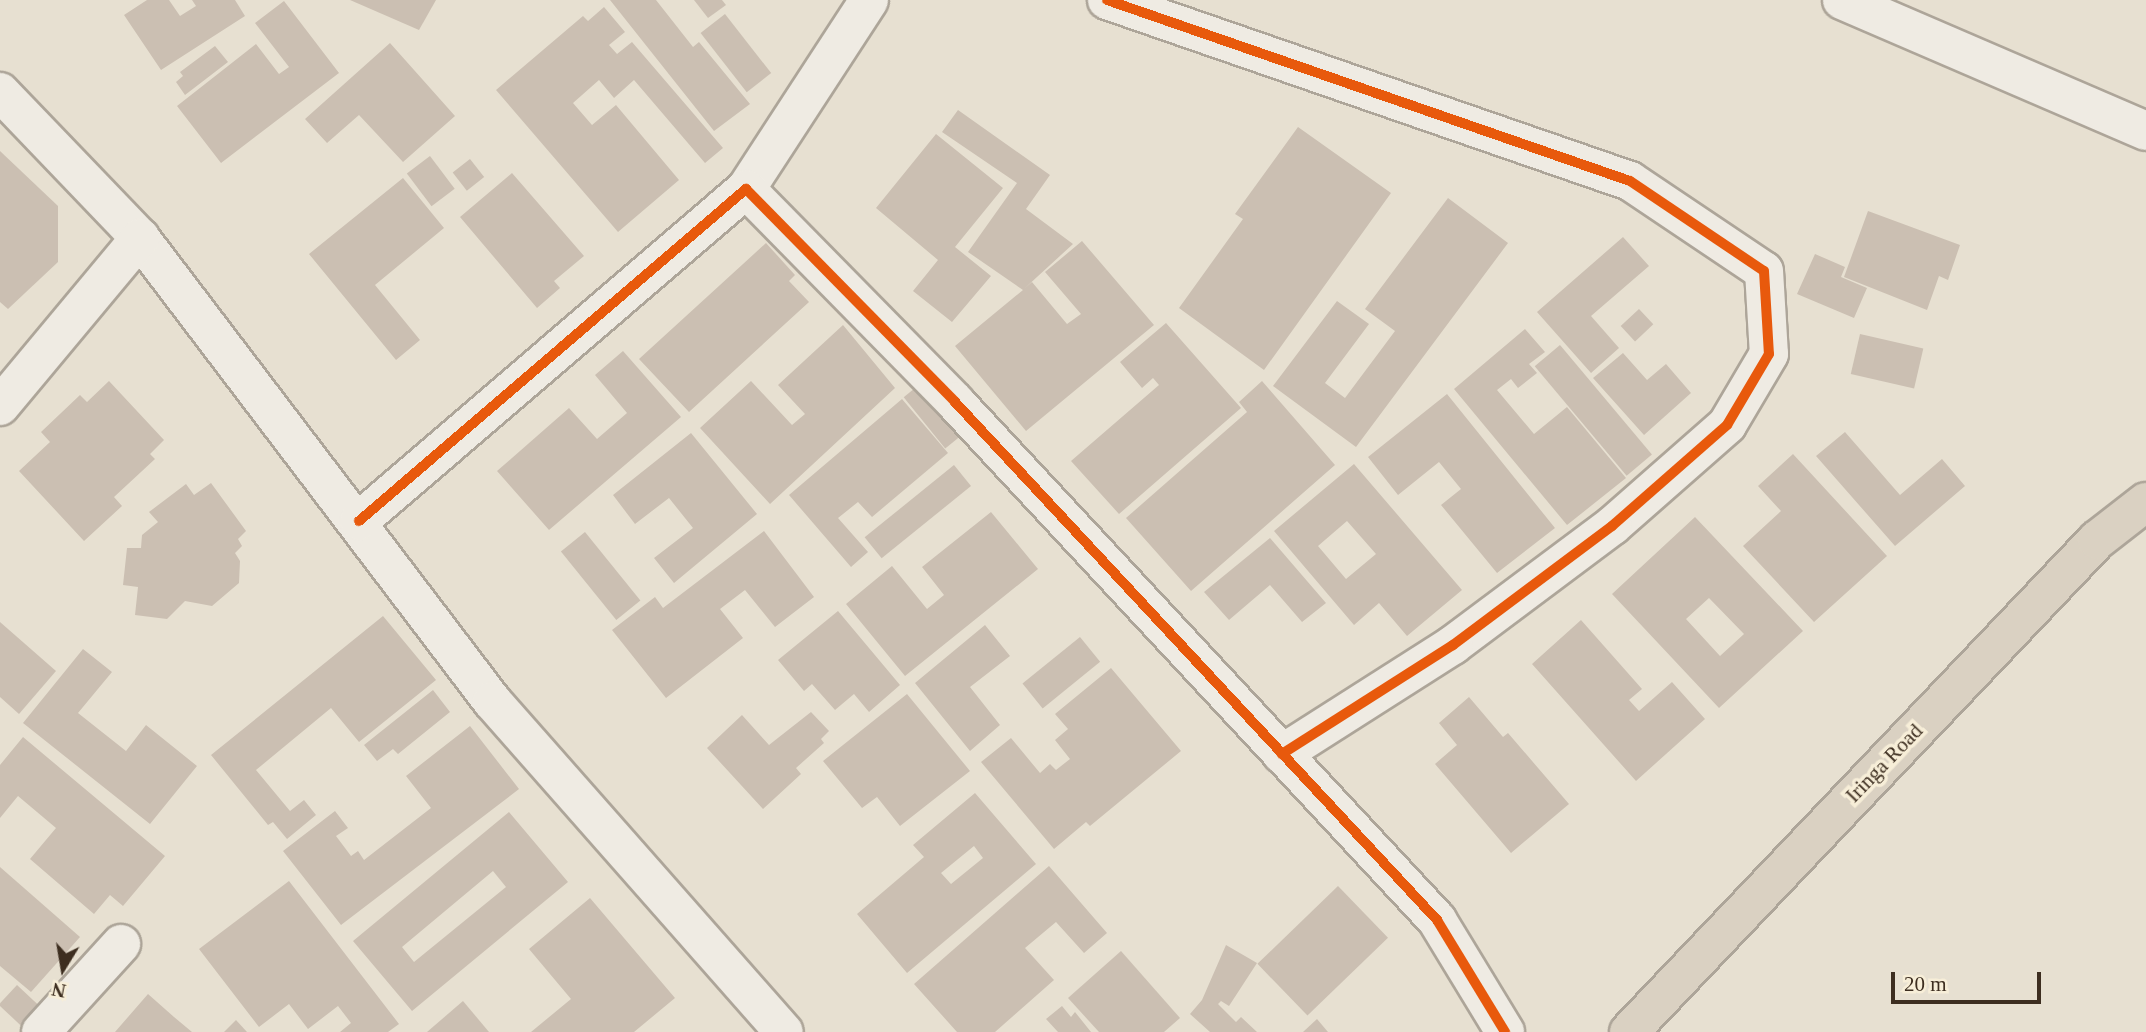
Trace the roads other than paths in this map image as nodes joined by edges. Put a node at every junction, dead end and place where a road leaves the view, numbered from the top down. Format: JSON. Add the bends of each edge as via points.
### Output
{"nodes":[{"id":1,"x":869,"y":0,"type":"edge"},
{"id":2,"x":1107,"y":0,"type":"edge"},
{"id":3,"x":1842,"y":0,"type":"edge"},
{"id":4,"x":0,"y":92,"type":"edge"},
{"id":5,"x":2146,"y":131,"type":"edge"},
{"id":6,"x":746,"y":189,"type":"junction"},
{"id":7,"x":140,"y":238,"type":"junction"},
{"id":8,"x":0,"y":406,"type":"edge"},
{"id":9,"x":2146,"y":502,"type":"edge"},
{"id":10,"x":359,"y":521,"type":"junction"},
{"id":11,"x":1282,"y":754,"type":"junction"},
{"id":12,"x":121,"y":944,"type":"dead end"},
{"id":13,"x":769,"y":1026,"type":"edge"},
{"id":14,"x":41,"y":1032,"type":"edge"},
{"id":15,"x":1505,"y":1032,"type":"edge"},
{"id":16,"x":1629,"y":1032,"type":"edge"}],
"edges":[{"from":1,"to":6,"type":"street"},
{"from":2,"to":11,"type":"street","via":[[1630,181],[1764,271],[1769,354],[1727,425],[1612,526],[1453,645]]},
{"from":3,"to":5,"type":"street"},
{"from":4,"to":7,"type":"street"},
{"from":6,"to":10,"type":"street"},
{"from":6,"to":11,"type":"street","via":[[955,402]]},
{"from":7,"to":8,"type":"street"},
{"from":7,"to":10,"type":"street"},
{"from":9,"to":16,"type":"highway","name":"Iringa Road","via":[[2097,540]]},
{"from":10,"to":13,"type":"street","via":[[492,701]]},
{"from":11,"to":15,"type":"street","via":[[1437,920]]},
{"from":12,"to":14,"type":"street"}]}
